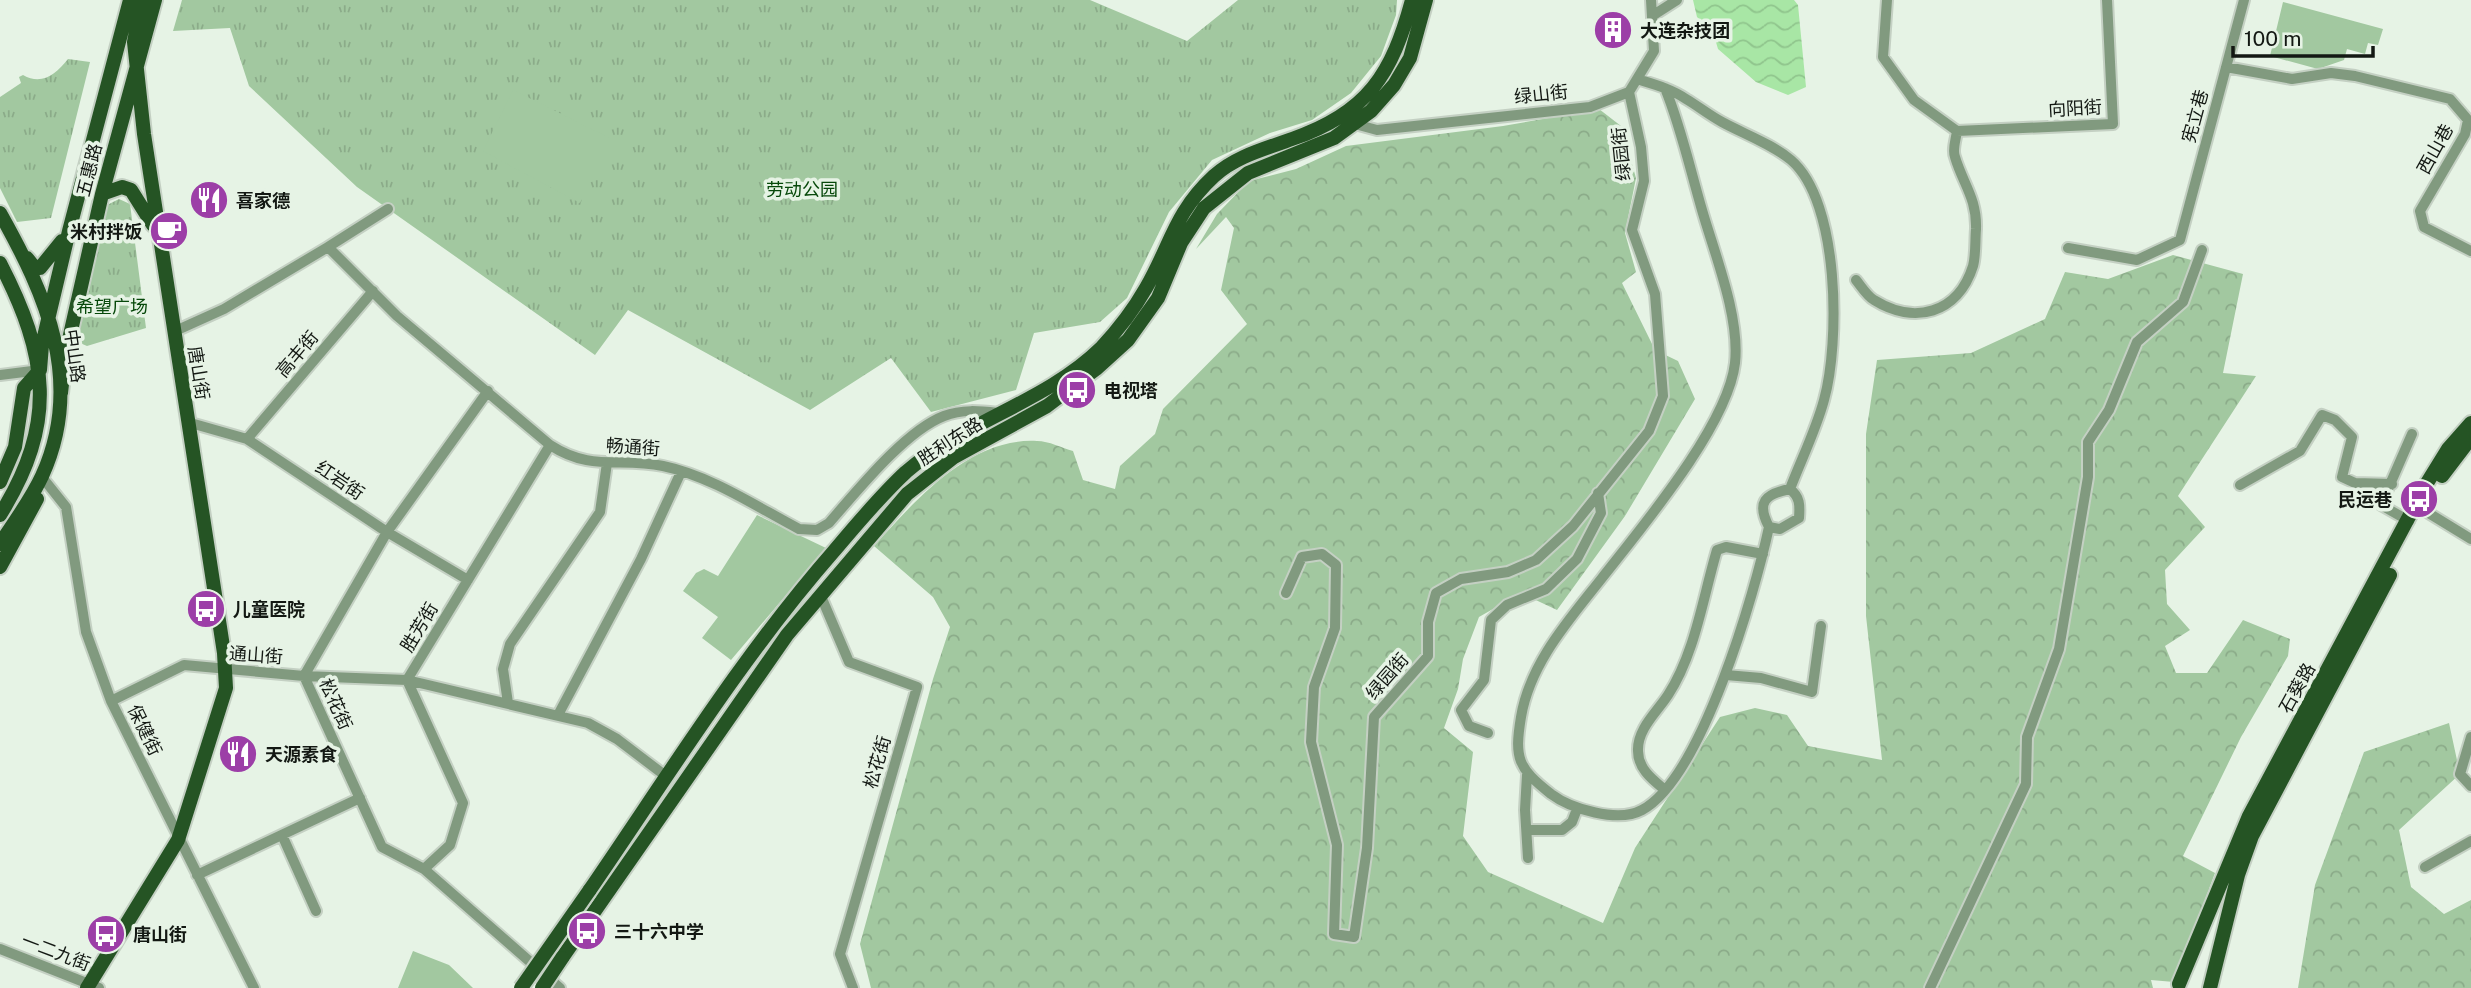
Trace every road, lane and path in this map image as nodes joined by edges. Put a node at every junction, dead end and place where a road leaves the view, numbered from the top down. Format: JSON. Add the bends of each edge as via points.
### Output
{"nodes":[{"id":1,"x":130,"y":0,"type":"edge"},
{"id":2,"x":142,"y":0,"type":"edge"},
{"id":3,"x":155,"y":0,"type":"edge"},
{"id":4,"x":1412,"y":0,"type":"edge"},
{"id":5,"x":1426,"y":0,"type":"edge"},
{"id":6,"x":1651,"y":0,"type":"edge"},
{"id":7,"x":1678,"y":0,"type":"edge"},
{"id":8,"x":1887,"y":0,"type":"edge"},
{"id":9,"x":2107,"y":0,"type":"edge"},
{"id":10,"x":2244,"y":0,"type":"edge"},
{"id":11,"x":1652,"y":16,"type":"junction"},
{"id":12,"x":137,"y":65,"type":"junction"},
{"id":13,"x":2226,"y":67,"type":"junction"},
{"id":14,"x":1637,"y":79,"type":"junction"},
{"id":15,"x":1665,"y":88,"type":"junction"},
{"id":16,"x":1629,"y":92,"type":"junction"},
{"id":17,"x":1355,"y":124,"type":"junction"},
{"id":18,"x":1957,"y":131,"type":"junction"},
{"id":19,"x":2468,"y":135,"type":"edge"},
{"id":20,"x":102,"y":194,"type":"junction"},
{"id":21,"x":388,"y":209,"type":"dead end"},
{"id":22,"x":0,"y":213,"type":"edge"},
{"id":23,"x":69,"y":231,"type":"junction"},
{"id":24,"x":158,"y":232,"type":"junction"},
{"id":25,"x":19,"y":247,"type":"junction"},
{"id":26,"x":328,"y":247,"type":"junction"},
{"id":27,"x":2068,"y":248,"type":"dead end"},
{"id":28,"x":2202,"y":250,"type":"dead end"},
{"id":29,"x":2471,"y":251,"type":"edge"},
{"id":30,"x":0,"y":263,"type":"edge"},
{"id":31,"x":1856,"y":280,"type":"dead end"},
{"id":32,"x":373,"y":291,"type":"junction"},
{"id":33,"x":49,"y":312,"type":"junction"},
{"id":34,"x":173,"y":332,"type":"junction"},
{"id":35,"x":40,"y":370,"type":"junction"},
{"id":36,"x":0,"y":375,"type":"edge"},
{"id":37,"x":488,"y":391,"type":"junction"},
{"id":38,"x":61,"y":393,"type":"junction"},
{"id":39,"x":998,"y":413,"type":"junction"},
{"id":40,"x":187,"y":422,"type":"junction"},
{"id":41,"x":2471,"y":423,"type":"edge"},
{"id":42,"x":2412,"y":434,"type":"dead end"},
{"id":43,"x":2471,"y":438,"type":"edge"},
{"id":44,"x":247,"y":439,"type":"junction"},
{"id":45,"x":550,"y":445,"type":"junction"},
{"id":46,"x":607,"y":463,"type":"junction"},
{"id":47,"x":681,"y":472,"type":"junction"},
{"id":48,"x":42,"y":477,"type":"junction"},
{"id":49,"x":0,"y":482,"type":"edge"},
{"id":50,"x":2392,"y":484,"type":"junction"},
{"id":51,"x":2240,"y":485,"type":"dead end"},
{"id":52,"x":1790,"y":489,"type":"junction"},
{"id":53,"x":1598,"y":493,"type":"junction"},
{"id":54,"x":2420,"y":508,"type":"junction"},
{"id":55,"x":0,"y":515,"type":"edge"},
{"id":56,"x":2409,"y":520,"type":"junction"},
{"id":57,"x":1769,"y":527,"type":"junction"},
{"id":58,"x":387,"y":532,"type":"junction"},
{"id":59,"x":2471,"y":539,"type":"edge"},
{"id":60,"x":0,"y":544,"type":"edge"},
{"id":61,"x":1763,"y":554,"type":"junction"},
{"id":62,"x":0,"y":566,"type":"edge"},
{"id":63,"x":468,"y":580,"type":"junction"},
{"id":64,"x":1286,"y":593,"type":"dead end"},
{"id":65,"x":820,"y":594,"type":"junction"},
{"id":66,"x":1821,"y":626,"type":"dead end"},
{"id":67,"x":226,"y":671,"type":"junction"},
{"id":68,"x":1726,"y":675,"type":"junction"},
{"id":69,"x":304,"y":676,"type":"junction"},
{"id":70,"x":407,"y":680,"type":"junction"},
{"id":71,"x":111,"y":701,"type":"junction"},
{"id":72,"x":508,"y":703,"type":"junction"},
{"id":73,"x":558,"y":715,"type":"junction"},
{"id":74,"x":1488,"y":733,"type":"dead end"},
{"id":75,"x":2471,"y":737,"type":"edge"},
{"id":76,"x":1527,"y":775,"type":"junction"},
{"id":77,"x":667,"y":778,"type":"junction"},
{"id":78,"x":2471,"y":786,"type":"edge"},
{"id":79,"x":1665,"y":790,"type":"junction"},
{"id":80,"x":360,"y":798,"type":"junction"},
{"id":81,"x":1577,"y":809,"type":"junction"},
{"id":82,"x":1528,"y":830,"type":"junction"},
{"id":83,"x":282,"y":835,"type":"junction"},
{"id":84,"x":178,"y":840,"type":"junction"},
{"id":85,"x":2471,"y":841,"type":"edge"},
{"id":86,"x":1528,"y":858,"type":"dead end"},
{"id":87,"x":2425,"y":867,"type":"dead end"},
{"id":88,"x":424,"y":869,"type":"junction"},
{"id":89,"x":197,"y":875,"type":"junction"},
{"id":90,"x":316,"y":911,"type":"dead end"},
{"id":91,"x":0,"y":949,"type":"edge"},
{"id":92,"x":2179,"y":984,"type":"dead end"},
{"id":93,"x":91,"y":987,"type":"edge"},
{"id":94,"x":254,"y":988,"type":"edge"},
{"id":95,"x":521,"y":988,"type":"edge"},
{"id":96,"x":542,"y":988,"type":"edge"},
{"id":97,"x":559,"y":988,"type":"edge"},
{"id":98,"x":853,"y":988,"type":"edge"},
{"id":99,"x":1930,"y":988,"type":"edge"},
{"id":100,"x":2210,"y":988,"type":"edge"}],
"edges":[{"from":1,"to":23,"type":"main road","name":"五惠路"},
{"from":2,"to":12,"type":"main road","via":[[134,42]]},
{"from":3,"to":12,"type":"main road","name":"五惠路"},
{"from":4,"to":39,"type":"main road","via":[[1392,62],[1367,93],[1328,125],[1248,155],[1215,175],[1176,222],[1147,287],[1101,348],[1066,375]]},
{"from":5,"to":17,"type":"main road","name":"胜利东路","via":[[1410,58],[1394,85]]},
{"from":6,"to":11,"type":"street"},
{"from":7,"to":11,"type":"street"},
{"from":8,"to":18,"type":"street","via":[[1883,57],[1914,100]]},
{"from":9,"to":18,"type":"street","name":"向阳街","via":[[2113,124]]},
{"from":10,"to":13,"type":"street","name":"宪立巷"},
{"from":11,"to":14,"type":"street","via":[[1654,51]]},
{"from":12,"to":20,"type":"main road","name":"五惠路"},
{"from":12,"to":24,"type":"main road","name":"唐山街"},
{"from":13,"to":19,"type":"street","name":"西山巷","via":[[2292,79],[2331,73],[2355,76],[2450,99],[2469,120]]},
{"from":13,"to":27,"type":"street","name":"宪立巷","via":[[2180,240],[2137,260]]},
{"from":14,"to":15,"type":"street"},
{"from":14,"to":16,"type":"street"},
{"from":15,"to":52,"type":"street","via":[[1793,161],[1822,220],[1833,277],[1834,342],[1824,400]]},
{"from":15,"to":76,"type":"street","via":[[1724,287],[1735,336],[1735,364],[1728,391],[1703,440],[1557,636],[1526,689],[1517,754]]},
{"from":16,"to":17,"type":"street","name":"绿山街","via":[[1590,107],[1377,130]]},
{"from":16,"to":53,"type":"street","name":"绿园街","via":[[1644,181],[1632,230],[1655,294],[1663,396],[1649,431]]},
{"from":17,"to":65,"type":"main road","name":"胜利东路","via":[[1334,138],[1248,173],[1204,208],[1181,243],[1158,298],[1128,340],[1047,406],[954,457],[907,494]]},
{"from":18,"to":31,"type":"street","via":[[1954,155],[1973,195],[1976,225],[1973,266],[1958,294],[1941,309],[1922,314],[1902,312],[1872,300]]},
{"from":19,"to":29,"type":"street","name":"西山巷","via":[[2420,211],[2424,227]]},
{"from":20,"to":24,"type":"main road","via":[[122,187],[131,190]]},
{"from":20,"to":38,"type":"main road","name":"五惠路"},
{"from":21,"to":26,"type":"street"},
{"from":22,"to":25,"type":"main road","name":"中山路"},
{"from":23,"to":25,"type":"main road","via":[[40,268],[30,263]]},
{"from":23,"to":33,"type":"main road","name":"五惠路"},
{"from":24,"to":34,"type":"main road","name":"唐山街"},
{"from":25,"to":33,"type":"main road","name":"中山路"},
{"from":26,"to":32,"type":"street","name":"畅通街"},
{"from":26,"to":34,"type":"street","via":[[224,309]]},
{"from":28,"to":99,"type":"street","via":[[2183,302],[2137,342],[2109,410],[2088,442],[2088,477],[2059,649],[2027,737],[2026,784]]},
{"from":30,"to":35,"type":"main road","name":"中山路","via":[[32,332]]},
{"from":32,"to":37,"type":"street","name":"畅通街"},
{"from":32,"to":44,"type":"street","name":"高丰街"},
{"from":33,"to":35,"type":"main road","name":"五惠路"},
{"from":33,"to":38,"type":"main road","name":"中山路"},
{"from":34,"to":40,"type":"main road","name":"唐山街"},
{"from":35,"to":36,"type":"street"},
{"from":35,"to":49,"type":"main road","via":[[24,388],[15,447]]},
{"from":35,"to":55,"type":"main road","name":"中山路","via":[[32,446],[15,491]]},
{"from":37,"to":45,"type":"street","name":"畅通街"},
{"from":37,"to":58,"type":"street","name":"松花街"},
{"from":38,"to":48,"type":"main road","name":"中山路"},
{"from":39,"to":47,"type":"street","name":"畅通街","via":[[975,410],[943,416],[893,452],[829,523],[817,530],[799,529]]},
{"from":39,"to":77,"type":"main road","via":[[930,454],[873,506],[769,629]]},
{"from":40,"to":44,"type":"street","name":"红岩街"},
{"from":40,"to":67,"type":"main road","name":"唐山街"},
{"from":41,"to":54,"type":"main road","name":"石葵路","via":[[2448,449]]},
{"from":42,"to":50,"type":"street"},
{"from":43,"to":54,"type":"main road"},
{"from":44,"to":58,"type":"street","name":"红岩街"},
{"from":45,"to":46,"type":"street","name":"畅通街","via":[[569,458]]},
{"from":45,"to":63,"type":"street","name":"胜芳街"},
{"from":46,"to":47,"type":"street","name":"畅通街","via":[[662,466]]},
{"from":46,"to":72,"type":"street","via":[[600,512],[510,644],[503,668]]},
{"from":47,"to":73,"type":"street","via":[[641,559]]},
{"from":48,"to":60,"type":"main road","name":"中山路"},
{"from":48,"to":62,"type":"main road","via":[[33,510]]},
{"from":48,"to":71,"type":"street","name":"保健街","via":[[66,507],[86,632]]},
{"from":50,"to":51,"type":"street","via":[[2355,483],[2342,477],[2351,437],[2335,420],[2322,415],[2300,451]]},
{"from":50,"to":56,"type":"street","via":[[2381,505]]},
{"from":52,"to":57,"type":"street","via":[[1772,493],[1763,504]]},
{"from":52,"to":57,"type":"street","via":[[1797,495],[1799,518],[1780,528]]},
{"from":53,"to":64,"type":"street","name":"绿园街","via":[[1573,526],[1535,560],[1507,572],[1461,579],[1436,593],[1428,622],[1428,656],[1374,717],[1367,848],[1354,937],[1334,934],[1337,845],[1311,742],[1314,688],[1335,628],[1336,565],[1322,554],[1302,557]]},
{"from":53,"to":74,"type":"street","via":[[1601,513],[1577,559],[1546,589],[1507,605],[1491,620],[1484,680],[1461,710],[1469,726]]},
{"from":54,"to":56,"type":"main road","name":"石葵路"},
{"from":54,"to":59,"type":"street"},
{"from":54,"to":100,"type":"main road","via":[[2260,818],[2238,875]]},
{"from":56,"to":92,"type":"main road","name":"石葵路","via":[[2249,816]]},
{"from":57,"to":61,"type":"street"},
{"from":58,"to":63,"type":"street","name":"红岩街"},
{"from":58,"to":69,"type":"street","name":"松花街"},
{"from":61,"to":68,"type":"street"},
{"from":61,"to":79,"type":"street","via":[[1726,547],[1717,550],[1686,659],[1670,692],[1642,731],[1637,751],[1641,766]]},
{"from":63,"to":70,"type":"street","name":"胜芳街"},
{"from":65,"to":96,"type":"main road","name":"胜利东路","bridge":true,"via":[[696,762]]},
{"from":65,"to":98,"type":"street","name":"松花街","via":[[849,662],[917,687],[840,954]]},
{"from":66,"to":68,"type":"street","via":[[1812,692],[1761,678]]},
{"from":67,"to":69,"type":"street","name":"通山街"},
{"from":67,"to":71,"type":"street","name":"通山街","via":[[184,665]]},
{"from":67,"to":84,"type":"main road","name":"唐山街","via":[[226,688]]},
{"from":68,"to":79,"type":"street","via":[[1696,744]]},
{"from":69,"to":70,"type":"street","name":"通山街"},
{"from":69,"to":80,"type":"street","name":"松花街"},
{"from":70,"to":72,"type":"street","name":"通山街"},
{"from":70,"to":88,"type":"street","name":"胜芳街","via":[[463,803],[450,845]]},
{"from":71,"to":84,"type":"street","name":"保健街"},
{"from":72,"to":73,"type":"street","name":"通山街"},
{"from":73,"to":77,"type":"street","name":"通山街","via":[[604,731]]},
{"from":75,"to":78,"type":"street","via":[[2460,774]]},
{"from":76,"to":81,"type":"street"},
{"from":76,"to":82,"type":"street"},
{"from":77,"to":95,"type":"main road","bridge":true},
{"from":79,"to":81,"type":"street","via":[[1641,811],[1610,814]]},
{"from":80,"to":83,"type":"street"},
{"from":80,"to":88,"type":"street","name":"松花街","via":[[382,847]]},
{"from":81,"to":82,"type":"street","via":[[1562,831]]},
{"from":82,"to":86,"type":"street"},
{"from":83,"to":89,"type":"street"},
{"from":83,"to":90,"type":"street"},
{"from":84,"to":89,"type":"street","name":"保健街"},
{"from":84,"to":93,"type":"main road","name":"唐山街"},
{"from":85,"to":87,"type":"street"},
{"from":88,"to":97,"type":"street","name":"松花街"},
{"from":89,"to":94,"type":"street","name":"保健街"},
{"from":91,"to":93,"type":"street","name":"一二九街"}]}
